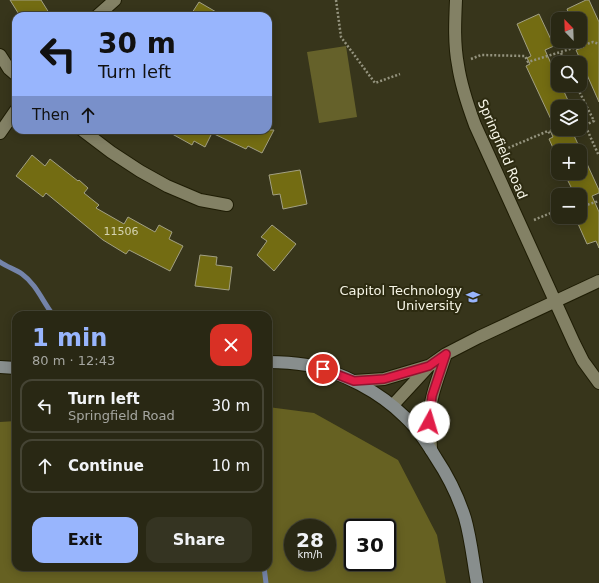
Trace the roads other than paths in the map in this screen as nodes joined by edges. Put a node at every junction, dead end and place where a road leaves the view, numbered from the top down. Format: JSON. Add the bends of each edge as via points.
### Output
{"nodes":[{"id":1,"x":115,"y":0,"type":"edge"},
{"id":2,"x":456,"y":0,"type":"edge"},
{"id":3,"x":101,"y":12,"type":"edge"},
{"id":4,"x":0,"y":55,"type":"edge"},
{"id":5,"x":12,"y":70,"type":"edge"},
{"id":6,"x":12,"y":116,"type":"edge"},
{"id":7,"x":0,"y":133,"type":"edge"},
{"id":8,"x":87,"y":134,"type":"edge"},
{"id":9,"x":227,"y":205,"type":"dead end"},
{"id":10,"x":599,"y":281,"type":"edge"},
{"id":11,"x":555,"y":302,"type":"junction"},
{"id":12,"x":446,"y":354,"type":"junction"},
{"id":13,"x":272,"y":362,"type":"edge"},
{"id":14,"x":429,"y":366,"type":"junction"},
{"id":15,"x":0,"y":367,"type":"edge"},
{"id":16,"x":12,"y":368,"type":"edge"},
{"id":17,"x":354,"y":381,"type":"junction"},
{"id":18,"x":599,"y":383,"type":"edge"},
{"id":19,"x":393,"y":405,"type":"junction"},
{"id":20,"x":431,"y":450,"type":"junction"},
{"id":21,"x":476,"y":583,"type":"edge"}],
"edges":[{"from":1,"to":3,"type":"street"},
{"from":2,"to":11,"type":"street","name":"Springfield Road","via":[[455,42],[468,104],[489,157]]},
{"from":4,"to":5,"type":"street"},
{"from":6,"to":7,"type":"street"},
{"from":8,"to":9,"type":"street","via":[[122,160],[167,186],[200,200]]},
{"from":10,"to":11,"type":"street"},
{"from":11,"to":12,"type":"street"},
{"from":11,"to":18,"type":"street","name":"Springfield Road","via":[[583,361]]},
{"from":12,"to":14,"type":"street"},
{"from":12,"to":20,"type":"street","via":[[432,396],[429,422]]},
{"from":13,"to":17,"type":"street","via":[[307,365]]},
{"from":14,"to":17,"type":"street","via":[[384,379]]},
{"from":14,"to":19,"type":"street"},
{"from":15,"to":16,"type":"street"},
{"from":17,"to":19,"type":"street"},
{"from":19,"to":20,"type":"street","via":[[406,417]]},
{"from":20,"to":21,"type":"street","via":[[452,486],[465,518]]}]}
